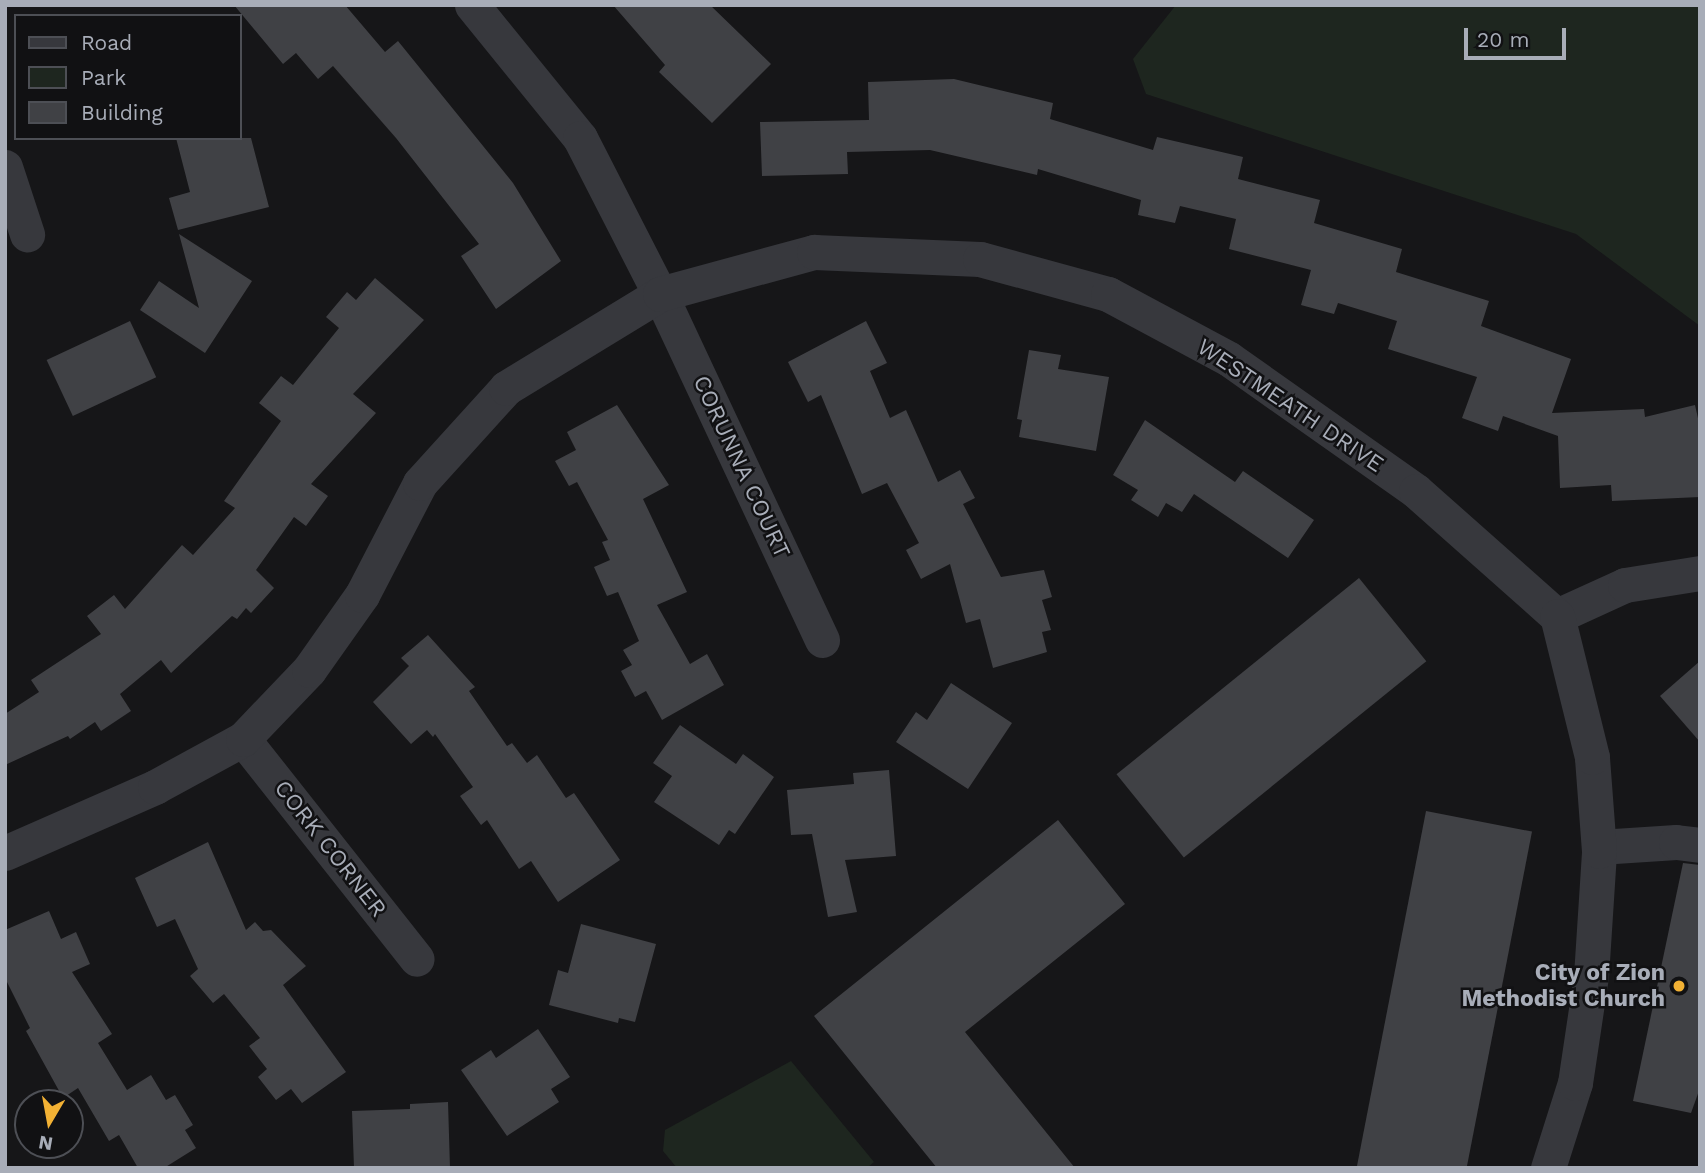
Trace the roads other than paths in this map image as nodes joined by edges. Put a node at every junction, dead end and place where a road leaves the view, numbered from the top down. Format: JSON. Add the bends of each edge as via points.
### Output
{"nodes":[{"id":1,"x":472,"y":5,"type":"edge"},
{"id":2,"x":5,"y":167,"type":"edge"},
{"id":3,"x":27,"y":234,"type":"dead end"},
{"id":4,"x":660,"y":294,"type":"junction"},
{"id":5,"x":1700,"y":573,"type":"edge"},
{"id":6,"x":1557,"y":617,"type":"junction"},
{"id":7,"x":821,"y":640,"type":"dead end"},
{"id":8,"x":243,"y":739,"type":"junction"},
{"id":9,"x":1700,"y":845,"type":"edge"},
{"id":10,"x":1599,"y":847,"type":"junction"},
{"id":11,"x":5,"y":853,"type":"edge"},
{"id":12,"x":417,"y":959,"type":"dead end"},
{"id":13,"x":1548,"y":1168,"type":"edge"}],
"edges":[{"from":1,"to":4,"type":"street","name":"CORUNNA COURT","via":[[580,138]]},
{"from":2,"to":3,"type":"street"},
{"from":4,"to":6,"type":"street","name":"WESTMEATH DRIVE","via":[[814,252],[980,259],[1108,294],[1229,359],[1416,491]]},
{"from":4,"to":7,"type":"street","name":"CORUNNA COURT"},
{"from":4,"to":8,"type":"street","name":"WESTMEATH DRIVE","via":[[506,388],[420,483],[362,595],[309,670]]},
{"from":5,"to":6,"type":"street","via":[[1625,585]]},
{"from":6,"to":10,"type":"street","via":[[1592,757]]},
{"from":8,"to":11,"type":"street","name":"WESTMEATH DRIVE","via":[[155,787]]},
{"from":8,"to":12,"type":"street","name":"CORK CORNER"},
{"from":9,"to":10,"type":"street"},
{"from":10,"to":13,"type":"street","via":[[1591,976],[1575,1083]]}]}
